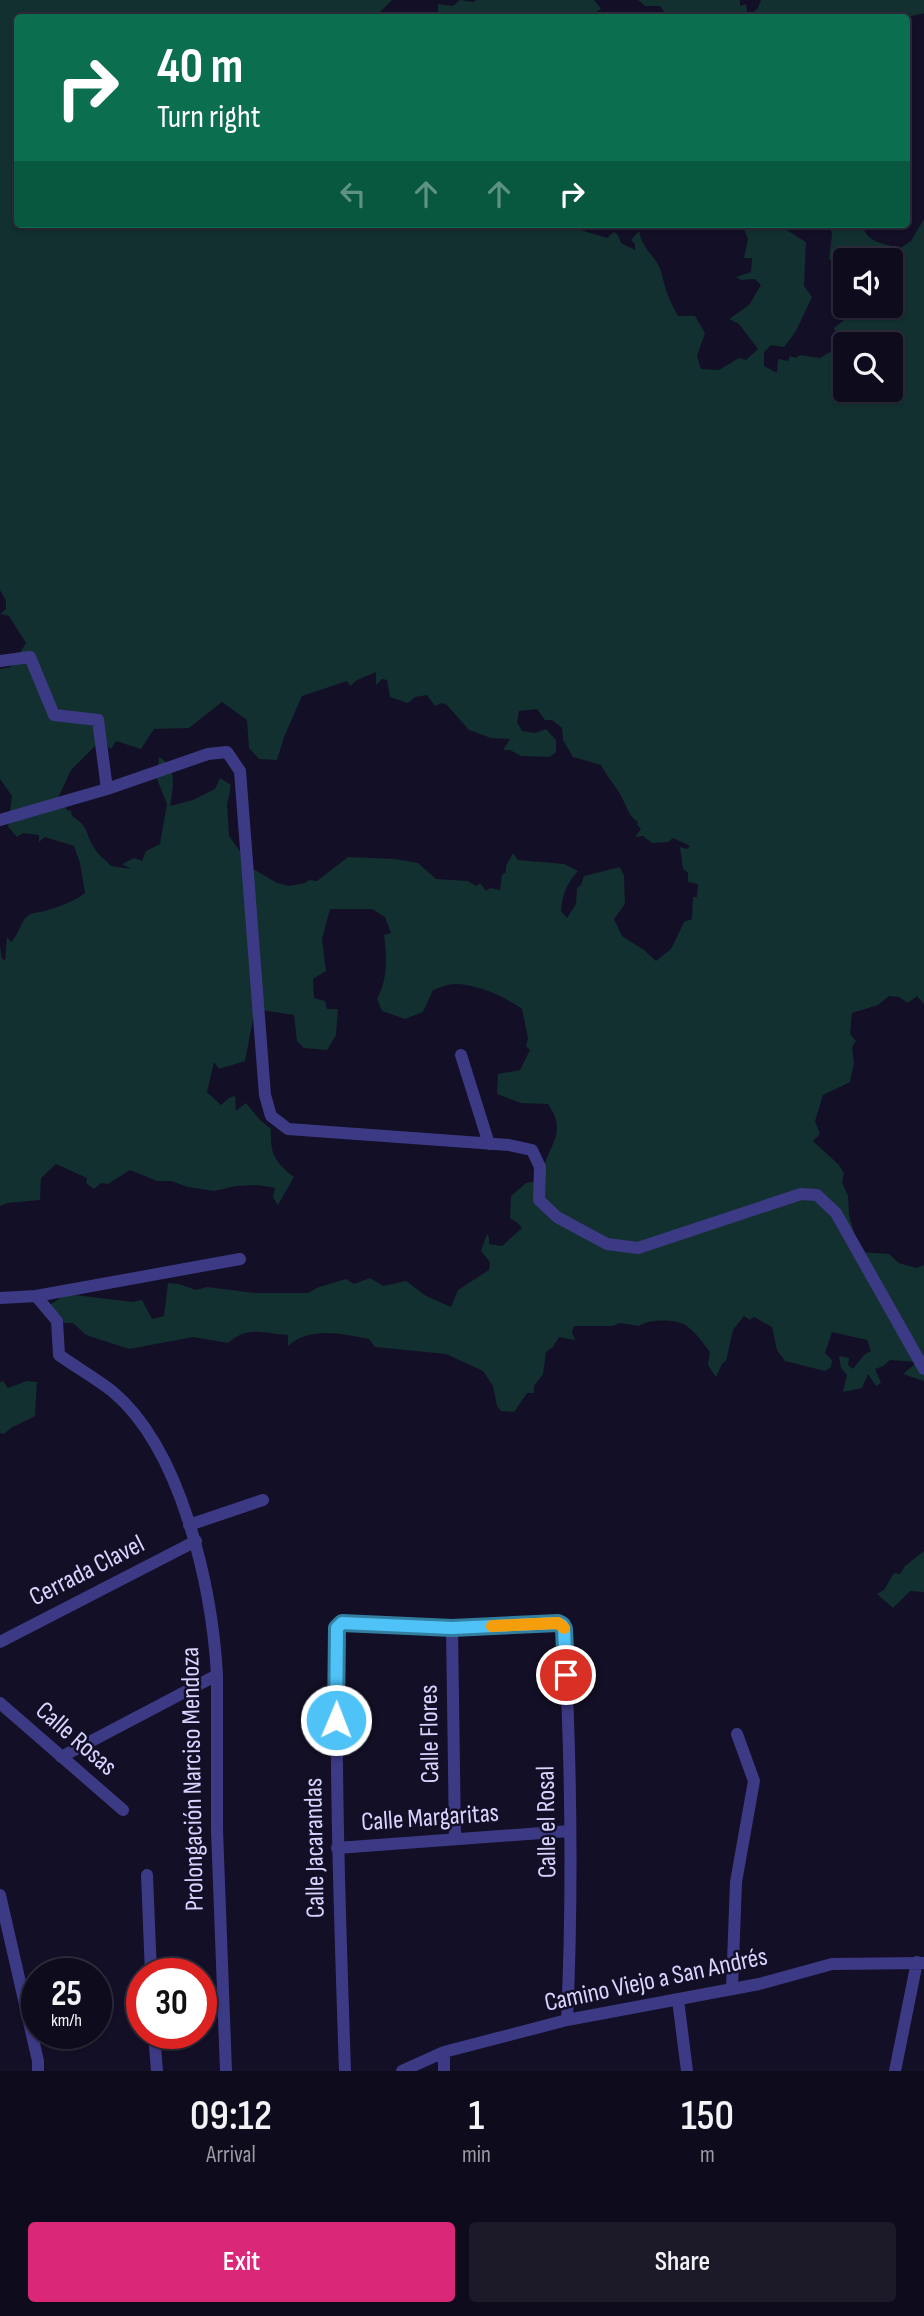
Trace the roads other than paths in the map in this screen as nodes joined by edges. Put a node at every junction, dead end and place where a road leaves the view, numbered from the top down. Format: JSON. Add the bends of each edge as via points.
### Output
{"nodes":[{"id":1,"x":0,"y":661,"type":"edge"},
{"id":2,"x":107,"y":789,"type":"junction"},
{"id":3,"x":0,"y":820,"type":"edge"},
{"id":4,"x":461,"y":1055,"type":"dead end"},
{"id":5,"x":489,"y":1144,"type":"junction"},
{"id":6,"x":240,"y":1259,"type":"dead end"},
{"id":7,"x":36,"y":1296,"type":"junction"},
{"id":8,"x":0,"y":1298,"type":"edge"},
{"id":9,"x":924,"y":1369,"type":"edge"},
{"id":10,"x":263,"y":1500,"type":"dead end"},
{"id":11,"x":190,"y":1525,"type":"junction"},
{"id":12,"x":196,"y":1541,"type":"junction"},
{"id":13,"x":452,"y":1628,"type":"junction"},
{"id":14,"x":0,"y":1642,"type":"edge"},
{"id":15,"x":217,"y":1675,"type":"junction"},
{"id":16,"x":0,"y":1703,"type":"edge"},
{"id":17,"x":737,"y":1734,"type":"dead end"},
{"id":18,"x":61,"y":1757,"type":"junction"},
{"id":19,"x":123,"y":1810,"type":"dead end"},
{"id":20,"x":569,"y":1831,"type":"junction"},
{"id":21,"x":455,"y":1839,"type":"junction"},
{"id":22,"x":337,"y":1848,"type":"junction"},
{"id":23,"x":147,"y":1875,"type":"dead end"},
{"id":24,"x":0,"y":1895,"type":"edge"},
{"id":25,"x":150,"y":1958,"type":"edge"},
{"id":26,"x":920,"y":1963,"type":"edge"},
{"id":27,"x":732,"y":1989,"type":"junction"},
{"id":28,"x":678,"y":2000,"type":"junction"},
{"id":29,"x":567,"y":2020,"type":"junction"},
{"id":30,"x":155,"y":2049,"type":"edge"},
{"id":31,"x":444,"y":2052,"type":"junction"},
{"id":32,"x":38,"y":2071,"type":"edge"},
{"id":33,"x":157,"y":2071,"type":"edge"},
{"id":34,"x":226,"y":2071,"type":"edge"},
{"id":35,"x":345,"y":2071,"type":"edge"},
{"id":36,"x":402,"y":2071,"type":"edge"},
{"id":37,"x":444,"y":2071,"type":"edge"},
{"id":38,"x":687,"y":2071,"type":"edge"},
{"id":39,"x":895,"y":2071,"type":"edge"}],
"edges":[{"from":1,"to":2,"type":"street","via":[[30,657],[54,715],[98,720]]},
{"from":2,"to":3,"type":"street"},
{"from":2,"to":5,"type":"street","via":[[208,754],[227,752],[240,771],[265,1095],[271,1116],[288,1129]]},
{"from":4,"to":5,"type":"street"},
{"from":5,"to":9,"type":"street","via":[[533,1150],[540,1167],[539,1200],[557,1217],[607,1244],[638,1248],[801,1194],[817,1195],[835,1213]]},
{"from":6,"to":7,"type":"street"},
{"from":7,"to":8,"type":"street"},
{"from":7,"to":11,"type":"street","name":"Prolongación Narciso Mendoza","via":[[57,1321],[59,1355],[113,1392],[142,1425],[166,1465]]},
{"from":10,"to":11,"type":"street"},
{"from":11,"to":12,"type":"street","name":"Prolongación Narciso Mendoza"},
{"from":12,"to":14,"type":"street","name":"Cerrada Clavel"},
{"from":12,"to":15,"type":"street","name":"Prolongación Narciso Mendoza"},
{"from":13,"to":20,"type":"street","name":"Calle el Rosal","via":[[562,1625],[569,1721]]},
{"from":13,"to":21,"type":"street","name":"Calle Flores"},
{"from":13,"to":22,"type":"street","name":"Calle Jacarandas","via":[[339,1625]]},
{"from":15,"to":18,"type":"street"},
{"from":15,"to":34,"type":"street","name":"Prolongación Narciso Mendoza","via":[[217,1830]]},
{"from":16,"to":18,"type":"street","name":"Calle Rosas"},
{"from":17,"to":27,"type":"street","via":[[754,1781],[736,1882]]},
{"from":18,"to":19,"type":"street","name":"Calle Rosas"},
{"from":20,"to":21,"type":"street","name":"Calle Margaritas"},
{"from":20,"to":29,"type":"street","name":"Calle el Rosal"},
{"from":21,"to":22,"type":"street","name":"Calle Margaritas"},
{"from":22,"to":35,"type":"street","name":"Calle Jacarandas"},
{"from":23,"to":25,"type":"street"},
{"from":24,"to":32,"type":"street"},
{"from":26,"to":27,"type":"street","name":"Camino Viejo a San Andrés","via":[[832,1964]]},
{"from":26,"to":39,"type":"street"},
{"from":27,"to":28,"type":"street","name":"Camino Viejo a San Andrés"},
{"from":28,"to":29,"type":"street","name":"Camino Viejo a San Andrés"},
{"from":28,"to":38,"type":"street"},
{"from":29,"to":31,"type":"street","name":"Camino Viejo a San Andrés"},
{"from":30,"to":33,"type":"street"},
{"from":31,"to":36,"type":"street","name":"Camino Viejo a San Andrés"},
{"from":31,"to":37,"type":"street"}]}
